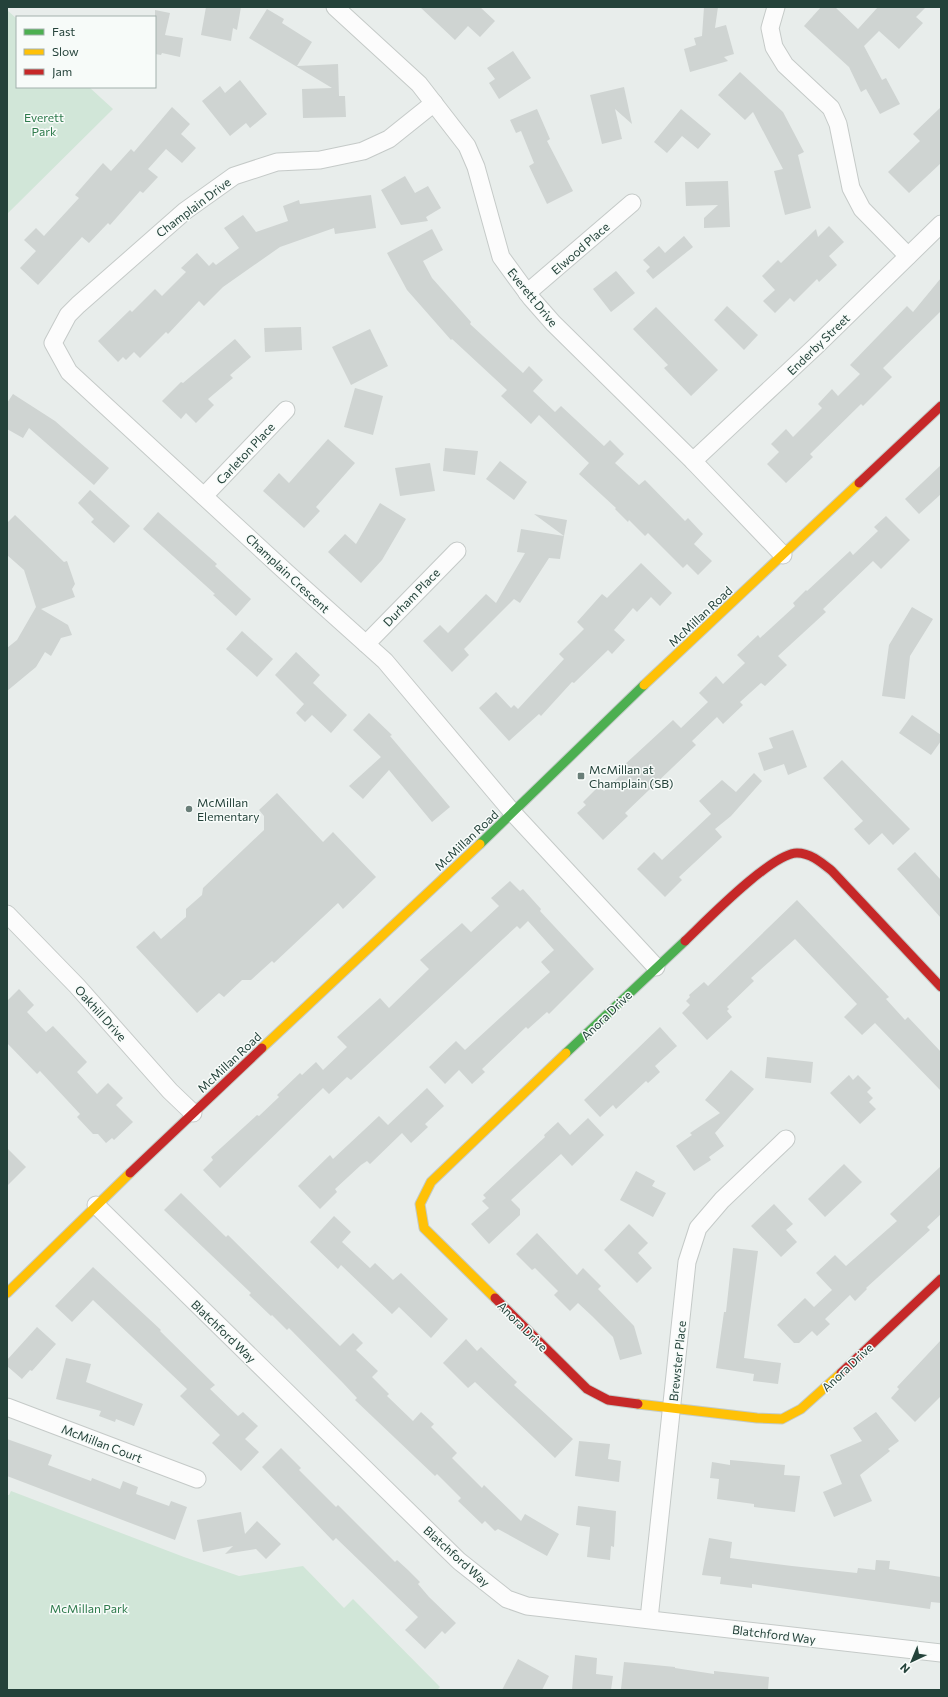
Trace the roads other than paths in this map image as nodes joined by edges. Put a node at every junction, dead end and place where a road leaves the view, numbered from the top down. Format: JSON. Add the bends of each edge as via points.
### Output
{"nodes":[{"id":1,"x":336,"y":7,"type":"edge"},
{"id":2,"x":776,"y":7,"type":"edge"},
{"id":3,"x":434,"y":103,"type":"junction"},
{"id":4,"x":632,"y":203,"type":"dead end"},
{"id":5,"x":941,"y":224,"type":"edge"},
{"id":6,"x":908,"y":256,"type":"junction"},
{"id":7,"x":527,"y":293,"type":"junction"},
{"id":8,"x":54,"y":343,"type":"joint"},
{"id":9,"x":941,"y":406,"type":"edge"},
{"id":10,"x":286,"y":410,"type":"dead end"},
{"id":11,"x":693,"y":461,"type":"junction"},
{"id":12,"x":204,"y":496,"type":"junction"},
{"id":13,"x":457,"y":551,"type":"dead end"},
{"id":14,"x":783,"y":555,"type":"junction"},
{"id":15,"x":366,"y":644,"type":"junction"},
{"id":16,"x":513,"y":813,"type":"junction"},
{"id":17,"x":7,"y":914,"type":"edge"},
{"id":18,"x":656,"y":967,"type":"junction"},
{"id":19,"x":941,"y":987,"type":"edge"},
{"id":20,"x":193,"y":1113,"type":"junction"},
{"id":21,"x":786,"y":1139,"type":"dead end"},
{"id":22,"x":96,"y":1205,"type":"junction"},
{"id":23,"x":941,"y":1279,"type":"edge"},
{"id":24,"x":7,"y":1293,"type":"edge"},
{"id":25,"x":7,"y":1407,"type":"edge"},
{"id":26,"x":672,"y":1409,"type":"junction"},
{"id":27,"x":197,"y":1479,"type":"dead end"},
{"id":28,"x":649,"y":1619,"type":"junction"},
{"id":29,"x":941,"y":1654,"type":"edge"}],
"edges":[{"from":1,"to":3,"type":"street","name":"Everett Drive","via":[[419,84]]},
{"from":2,"to":6,"type":"street","via":[[770,28],[774,47],[785,65],[831,108],[838,124],[851,188],[862,209]]},
{"from":3,"to":7,"type":"street","name":"Everett Drive","via":[[467,146],[476,167],[501,257]]},
{"from":3,"to":8,"type":"street","name":"Champlain Drive","via":[[389,139],[364,152],[320,160],[277,162],[234,176],[185,211],[78,305],[68,315]]},
{"from":4,"to":7,"type":"street","name":"Elwood Place"},
{"from":5,"to":6,"type":"street","name":"Enderby Street"},
{"from":6,"to":11,"type":"street","name":"Enderby Street"},
{"from":7,"to":11,"type":"street","name":"Everett Drive","via":[[553,323]]},
{"from":8,"to":12,"type":"street","name":"Champlain Crescent","via":[[69,372]]},
{"from":9,"to":14,"type":"street","name":"McMillan Road"},
{"from":10,"to":12,"type":"street","name":"Carleton Place"},
{"from":11,"to":14,"type":"street","name":"Everett Drive"},
{"from":12,"to":15,"type":"street","name":"Champlain Crescent"},
{"from":13,"to":15,"type":"street","name":"Durham Place"},
{"from":14,"to":16,"type":"street","name":"McMillan Road","via":[[596,730]]},
{"from":15,"to":16,"type":"street","name":"Champlain Crescent","via":[[398,675]]},
{"from":16,"to":18,"type":"street"},
{"from":16,"to":20,"type":"street","name":"McMillan Road"},
{"from":17,"to":20,"type":"street","name":"Oakhill Drive"},
{"from":18,"to":19,"type":"street","name":"Anora Drive","via":[[762,871],[780,857],[797,852],[817,857],[832,871]]},
{"from":18,"to":26,"type":"street","name":"Anora Drive","via":[[431,1182],[422,1195],[418,1208],[424,1228],[587,1389],[608,1400]]},
{"from":20,"to":22,"type":"street","name":"McMillan Road"},
{"from":21,"to":26,"type":"street","name":"Brewster Place","via":[[722,1200],[698,1228],[686,1262]]},
{"from":22,"to":24,"type":"street","name":"McMillan Road"},
{"from":22,"to":28,"type":"street","name":"Blatchford Way","via":[[459,1561],[508,1599],[527,1606]]},
{"from":23,"to":26,"type":"street","name":"Anora Drive","via":[[823,1390],[801,1409],[782,1419]]},
{"from":25,"to":27,"type":"street","name":"McMillan Court"},
{"from":26,"to":28,"type":"street","name":"Brewster Place"},
{"from":28,"to":29,"type":"street","name":"Blatchford Way"}]}
